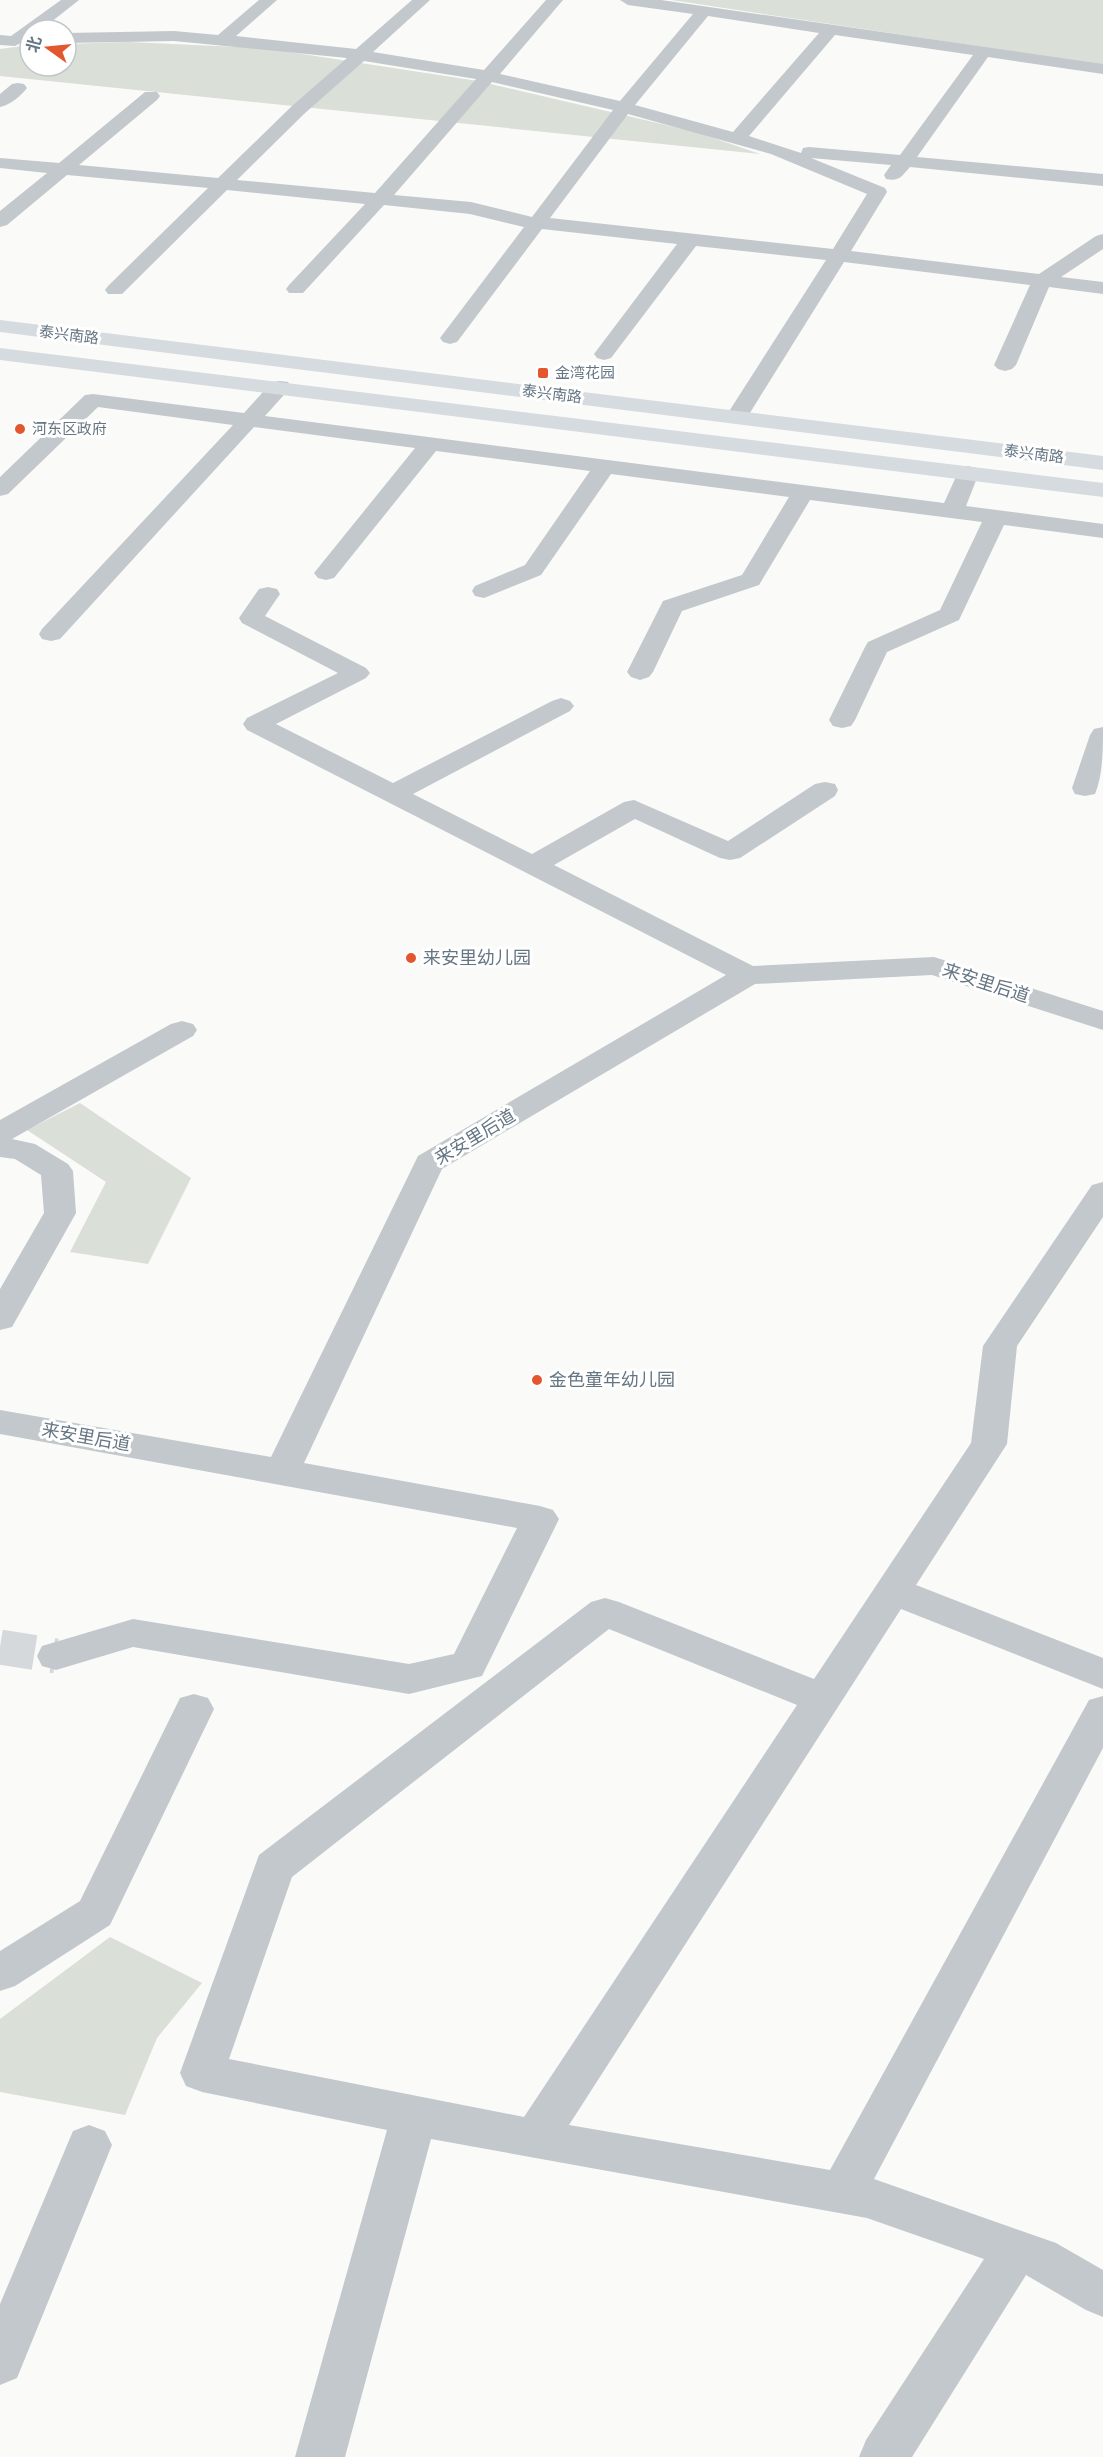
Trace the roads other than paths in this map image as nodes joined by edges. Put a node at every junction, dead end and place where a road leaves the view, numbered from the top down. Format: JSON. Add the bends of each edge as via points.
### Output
{"nodes":[{"id":1,"x":71,"y":0,"type":"edge"},
{"id":2,"x":269,"y":0,"type":"edge"},
{"id":3,"x":422,"y":0,"type":"edge"},
{"id":4,"x":555,"y":0,"type":"edge"},
{"id":5,"x":628,"y":0,"type":"edge"},
{"id":6,"x":704,"y":11,"type":"junction"},
{"id":7,"x":46,"y":18,"type":"edge"},
{"id":8,"x":831,"y":29,"type":"junction"},
{"id":9,"x":78,"y":38,"type":"edge"},
{"id":10,"x":221,"y":40,"type":"junction"},
{"id":11,"x":984,"y":51,"type":"junction"},
{"id":12,"x":361,"y":55,"type":"junction"},
{"id":13,"x":1103,"y":69,"type":"edge"},
{"id":14,"x":488,"y":76,"type":"junction"},
{"id":15,"x":18,"y":88,"type":"dead end"},
{"id":16,"x":150,"y":96,"type":"dead end"},
{"id":17,"x":0,"y":102,"type":"edge"},
{"id":18,"x":624,"y":107,"type":"junction"},
{"id":19,"x":737,"y":138,"type":"junction"},
{"id":20,"x":777,"y":150,"type":"junction"},
{"id":21,"x":1103,"y":159,"type":"edge"},
{"id":22,"x":905,"y":161,"type":"junction"},
{"id":23,"x":0,"y":164,"type":"edge"},
{"id":24,"x":62,"y":169,"type":"junction"},
{"id":25,"x":1094,"y":179,"type":"edge"},
{"id":26,"x":222,"y":184,"type":"junction"},
{"id":27,"x":878,"y":192,"type":"junction"},
{"id":28,"x":380,"y":199,"type":"junction"},
{"id":29,"x":0,"y":221,"type":"edge"},
{"id":30,"x":538,"y":223,"type":"junction"},
{"id":31,"x":691,"y":239,"type":"junction"},
{"id":32,"x":1103,"y":240,"type":"edge"},
{"id":33,"x":836,"y":255,"type":"junction"},
{"id":34,"x":1042,"y":281,"type":"junction"},
{"id":35,"x":1103,"y":288,"type":"edge"},
{"id":36,"x":296,"y":289,"type":"dead end"},
{"id":37,"x":115,"y":290,"type":"dead end"},
{"id":38,"x":0,"y":326,"type":"edge"},
{"id":39,"x":450,"y":338,"type":"dead end"},
{"id":40,"x":0,"y":354,"type":"edge"},
{"id":41,"x":604,"y":354,"type":"dead end"},
{"id":42,"x":1005,"y":365,"type":"dead end"},
{"id":43,"x":280,"y":387,"type":"junction"},
{"id":44,"x":737,"y":416,"type":"junction"},
{"id":45,"x":250,"y":420,"type":"junction"},
{"id":46,"x":430,"y":444,"type":"junction"},
{"id":47,"x":1103,"y":463,"type":"edge"},
{"id":48,"x":605,"y":466,"type":"junction"},
{"id":49,"x":968,"y":473,"type":"junction"},
{"id":50,"x":0,"y":489,"type":"edge"},
{"id":51,"x":1103,"y":490,"type":"edge"},
{"id":52,"x":803,"y":492,"type":"junction"},
{"id":53,"x":952,"y":511,"type":"junction"},
{"id":54,"x":996,"y":517,"type":"junction"},
{"id":55,"x":1103,"y":531,"type":"edge"},
{"id":56,"x":326,"y":573,"type":"dead end"},
{"id":57,"x":484,"y":591,"type":"dead end"},
{"id":58,"x":268,"y":594,"type":"dead end"},
{"id":59,"x":51,"y":634,"type":"dead end"},
{"id":60,"x":640,"y":672,"type":"dead end"},
{"id":61,"x":561,"y":706,"type":"dead end"},
{"id":62,"x":842,"y":720,"type":"dead end"},
{"id":63,"x":1103,"y":735,"type":"edge"},
{"id":64,"x":1085,"y":788,"type":"dead end"},
{"id":65,"x":825,"y":789,"type":"dead end"},
{"id":66,"x":392,"y":794,"type":"junction"},
{"id":67,"x":533,"y":866,"type":"junction"},
{"id":68,"x":748,"y":975,"type":"junction"},
{"id":69,"x":1103,"y":1021,"type":"edge"},
{"id":70,"x":182,"y":1030,"type":"dead end"},
{"id":71,"x":0,"y":1133,"type":"edge"},
{"id":72,"x":0,"y":1147,"type":"edge"},
{"id":73,"x":1103,"y":1192,"type":"edge"},
{"id":74,"x":0,"y":1319,"type":"edge"},
{"id":75,"x":0,"y":1422,"type":"edge"},
{"id":76,"x":282,"y":1472,"type":"junction"},
{"id":77,"x":893,"y":1591,"type":"junction"},
{"id":78,"x":56,"y":1656,"type":"tunnel mouth"},
{"id":79,"x":1103,"y":1674,"type":"edge"},
{"id":80,"x":823,"y":1699,"type":"junction"},
{"id":81,"x":194,"y":1709,"type":"dead end"},
{"id":82,"x":1103,"y":1711,"type":"edge"},
{"id":83,"x":0,"y":1973,"type":"edge"},
{"id":84,"x":414,"y":2115,"type":"junction"},
{"id":85,"x":535,"y":2138,"type":"junction"},
{"id":86,"x":89,"y":2145,"type":"dead end"},
{"id":87,"x":842,"y":2193,"type":"junction"},
{"id":88,"x":1016,"y":2250,"type":"junction"},
{"id":89,"x":1103,"y":2295,"type":"edge"},
{"id":90,"x":0,"y":2362,"type":"edge"},
{"id":91,"x":320,"y":2457,"type":"edge"},
{"id":92,"x":884,"y":2457,"type":"edge"}],
"edges":[{"from":1,"to":7,"type":"street"},
{"from":2,"to":10,"type":"street"},
{"from":3,"to":12,"type":"street"},
{"from":4,"to":14,"type":"street"},
{"from":5,"to":6,"type":"street"},
{"from":6,"to":8,"type":"street"},
{"from":6,"to":18,"type":"street"},
{"from":8,"to":11,"type":"street"},
{"from":8,"to":19,"type":"street"},
{"from":9,"to":10,"type":"street","via":[[174,36]]},
{"from":10,"to":12,"type":"street"},
{"from":11,"to":13,"type":"street"},
{"from":11,"to":22,"type":"street"},
{"from":12,"to":14,"type":"street"},
{"from":12,"to":26,"type":"street"},
{"from":14,"to":18,"type":"street"},
{"from":14,"to":28,"type":"street"},
{"from":15,"to":17,"type":"street"},
{"from":16,"to":24,"type":"street"},
{"from":18,"to":19,"type":"street"},
{"from":18,"to":30,"type":"street"},
{"from":19,"to":20,"type":"street"},
{"from":20,"to":22,"type":"street"},
{"from":20,"to":27,"type":"street"},
{"from":21,"to":25,"type":"street"},
{"from":22,"to":25,"type":"street"},
{"from":22,"to":27,"type":"street"},
{"from":23,"to":24,"type":"street"},
{"from":24,"to":26,"type":"street"},
{"from":24,"to":29,"type":"street"},
{"from":26,"to":28,"type":"street"},
{"from":26,"to":37,"type":"street"},
{"from":27,"to":33,"type":"street"},
{"from":28,"to":30,"type":"street","via":[[471,208]]},
{"from":28,"to":36,"type":"street"},
{"from":30,"to":31,"type":"street"},
{"from":30,"to":39,"type":"street"},
{"from":31,"to":33,"type":"street"},
{"from":31,"to":41,"type":"street"},
{"from":32,"to":34,"type":"street"},
{"from":33,"to":34,"type":"street"},
{"from":33,"to":44,"type":"street"},
{"from":34,"to":35,"type":"street"},
{"from":34,"to":42,"type":"street"},
{"from":38,"to":44,"type":"main road","name":"泰兴南路"},
{"from":40,"to":43,"type":"main road","name":"泰兴南路"},
{"from":43,"to":45,"type":"street"},
{"from":43,"to":49,"type":"main road","name":"泰兴南路"},
{"from":44,"to":47,"type":"main road","name":"泰兴南路"},
{"from":45,"to":46,"type":"street"},
{"from":45,"to":50,"type":"street","via":[[93,400]]},
{"from":45,"to":59,"type":"street"},
{"from":46,"to":48,"type":"street"},
{"from":46,"to":56,"type":"street"},
{"from":48,"to":52,"type":"street"},
{"from":48,"to":57,"type":"street","via":[[533,570]]},
{"from":49,"to":51,"type":"main road","name":"泰兴南路"},
{"from":49,"to":53,"type":"street"},
{"from":52,"to":53,"type":"street"},
{"from":52,"to":60,"type":"street","via":[[751,580],[672,606]]},
{"from":53,"to":54,"type":"street"},
{"from":54,"to":55,"type":"street"},
{"from":54,"to":62,"type":"street","via":[[950,615],[877,647]]},
{"from":58,"to":66,"type":"street","via":[[251,618],[357,673],[256,724]]},
{"from":61,"to":66,"type":"street"},
{"from":63,"to":64,"type":"street"},
{"from":65,"to":67,"type":"street","via":[[730,852],[634,808]]},
{"from":66,"to":67,"type":"street"},
{"from":67,"to":68,"type":"street"},
{"from":68,"to":69,"type":"street","name":"来安里后道","via":[[934,966]]},
{"from":68,"to":76,"type":"street","name":"来安里后道","via":[[429,1163]]},
{"from":70,"to":71,"type":"street"},
{"from":72,"to":74,"type":"street","via":[[24,1151],[57,1172],[60,1213]]},
{"from":73,"to":77,"type":"street","via":[[1000,1346],[989,1444]]},
{"from":75,"to":76,"type":"street","name":"来安里后道"},
{"from":76,"to":78,"type":"street","via":[[540,1519],[468,1666],[409,1679],[133,1633]]},
{"from":77,"to":79,"type":"street"},
{"from":77,"to":80,"type":"street"},
{"from":80,"to":84,"type":"street","via":[[605,1612],[274,1867],[202,2073]]},
{"from":80,"to":85,"type":"street"},
{"from":81,"to":83,"type":"street","via":[[95,1913]]},
{"from":82,"to":87,"type":"street"},
{"from":84,"to":85,"type":"street"},
{"from":84,"to":91,"type":"street"},
{"from":85,"to":87,"type":"street"},
{"from":86,"to":90,"type":"street"},
{"from":87,"to":88,"type":"street","via":[[867,2197]]},
{"from":88,"to":89,"type":"street","via":[[1039,2258]]},
{"from":88,"to":92,"type":"street"}]}
